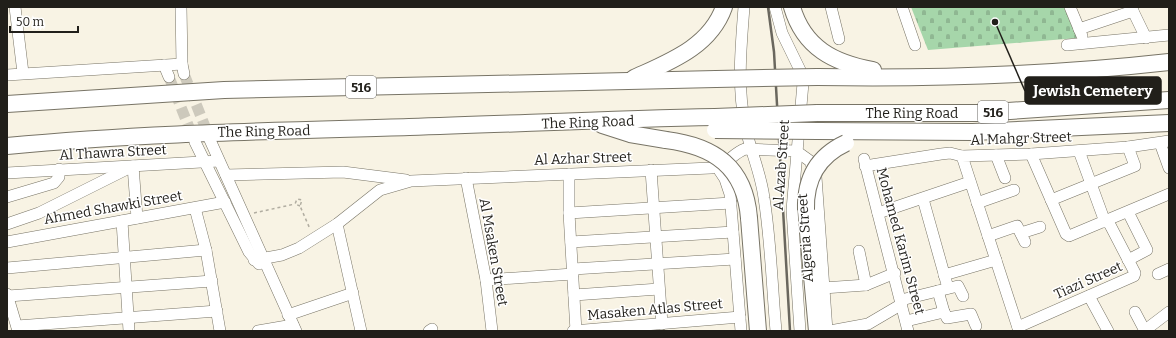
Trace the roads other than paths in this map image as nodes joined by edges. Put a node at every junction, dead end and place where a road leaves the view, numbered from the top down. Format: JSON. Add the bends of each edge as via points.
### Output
{"nodes":[{"id":1,"x":15,"y":7,"type":"edge"},
{"id":2,"x":180,"y":7,"type":"edge"},
{"id":3,"x":724,"y":7,"type":"edge"},
{"id":4,"x":744,"y":7,"type":"edge"},
{"id":5,"x":775,"y":7,"type":"edge"},
{"id":6,"x":792,"y":7,"type":"edge"},
{"id":7,"x":831,"y":7,"type":"edge"},
{"id":8,"x":902,"y":7,"type":"edge"},
{"id":9,"x":1070,"y":7,"type":"edge"},
{"id":10,"x":1132,"y":9,"type":"edge"},
{"id":11,"x":1079,"y":29,"type":"junction"},
{"id":12,"x":1169,"y":36,"type":"edge"},
{"id":13,"x":1146,"y":38,"type":"junction"},
{"id":14,"x":839,"y":39,"type":"dead end"},
{"id":15,"x":1086,"y":44,"type":"junction"},
{"id":16,"x":915,"y":45,"type":"dead end"},
{"id":17,"x":1067,"y":45,"type":"dead end"},
{"id":18,"x":1169,"y":62,"type":"edge"},
{"id":19,"x":164,"y":65,"type":"junction"},
{"id":20,"x":23,"y":73,"type":"junction"},
{"id":21,"x":7,"y":75,"type":"edge"},
{"id":22,"x":169,"y":77,"type":"tunnel mouth"},
{"id":23,"x":916,"y":78,"type":"junction"},
{"id":24,"x":629,"y":81,"type":"junction"},
{"id":25,"x":1169,"y":100,"type":"edge"},
{"id":26,"x":7,"y":104,"type":"edge"},
{"id":27,"x":595,"y":122,"type":"junction"},
{"id":28,"x":1169,"y":123,"type":"edge"},
{"id":29,"x":715,"y":124,"type":"junction"},
{"id":30,"x":877,"y":131,"type":"junction"},
{"id":31,"x":210,"y":140,"type":"tunnel mouth"},
{"id":32,"x":195,"y":142,"type":"tunnel mouth"},
{"id":33,"x":1165,"y":142,"type":"edge"},
{"id":34,"x":7,"y":146,"type":"edge"},
{"id":35,"x":1128,"y":147,"type":"junction"},
{"id":36,"x":750,"y":149,"type":"junction"},
{"id":37,"x":796,"y":151,"type":"junction"},
{"id":38,"x":1079,"y":151,"type":"junction"},
{"id":39,"x":1031,"y":154,"type":"junction"},
{"id":40,"x":996,"y":155,"type":"junction"},
{"id":41,"x":962,"y":156,"type":"junction"},
{"id":42,"x":219,"y":161,"type":"junction"},
{"id":43,"x":205,"y":163,"type":"junction"},
{"id":44,"x":133,"y":166,"type":"junction"},
{"id":45,"x":717,"y":168,"type":"junction"},
{"id":46,"x":1169,"y":168,"type":"edge"},
{"id":47,"x":59,"y":169,"type":"junction"},
{"id":48,"x":651,"y":170,"type":"junction"},
{"id":49,"x":7,"y":173,"type":"edge"},
{"id":50,"x":569,"y":174,"type":"junction"},
{"id":51,"x":226,"y":175,"type":"junction"},
{"id":52,"x":466,"y":178,"type":"junction"},
{"id":53,"x":1005,"y":178,"type":"dead end"},
{"id":54,"x":411,"y":181,"type":"junction"},
{"id":55,"x":970,"y":182,"type":"junction"},
{"id":56,"x":1091,"y":184,"type":"junction"},
{"id":57,"x":1014,"y":190,"type":"dead end"},
{"id":58,"x":1169,"y":194,"type":"edge"},
{"id":59,"x":7,"y":197,"type":"edge"},
{"id":60,"x":923,"y":199,"type":"junction"},
{"id":61,"x":1051,"y":200,"type":"junction"},
{"id":62,"x":225,"y":202,"type":"junction"},
{"id":63,"x":731,"y":203,"type":"junction"},
{"id":64,"x":977,"y":203,"type":"junction"},
{"id":65,"x":195,"y":208,"type":"junction"},
{"id":66,"x":652,"y":208,"type":"junction"},
{"id":67,"x":1128,"y":212,"type":"junction"},
{"id":68,"x":569,"y":213,"type":"junction"},
{"id":69,"x":878,"y":213,"type":"junction"},
{"id":70,"x":138,"y":218,"type":"junction"},
{"id":71,"x":122,"y":221,"type":"junction"},
{"id":72,"x":1106,"y":221,"type":"junction"},
{"id":73,"x":7,"y":224,"type":"edge"},
{"id":74,"x":337,"y":224,"type":"junction"},
{"id":75,"x":1040,"y":227,"type":"dead end"},
{"id":76,"x":733,"y":232,"type":"junction"},
{"id":77,"x":988,"y":236,"type":"junction"},
{"id":78,"x":655,"y":237,"type":"junction"},
{"id":79,"x":7,"y":242,"type":"edge"},
{"id":80,"x":571,"y":242,"type":"junction"},
{"id":81,"x":206,"y":250,"type":"junction"},
{"id":82,"x":859,"y":251,"type":"dead end"},
{"id":83,"x":125,"y":257,"type":"junction"},
{"id":84,"x":260,"y":259,"type":"junction"},
{"id":85,"x":735,"y":259,"type":"junction"},
{"id":86,"x":996,"y":260,"type":"junction"},
{"id":87,"x":1128,"y":260,"type":"junction"},
{"id":88,"x":657,"y":264,"type":"junction"},
{"id":89,"x":7,"y":268,"type":"edge"},
{"id":90,"x":1169,"y":269,"type":"edge"},
{"id":91,"x":573,"y":272,"type":"junction"},
{"id":92,"x":895,"y":273,"type":"junction"},
{"id":93,"x":1158,"y":274,"type":"dead end"},
{"id":94,"x":944,"y":275,"type":"junction"},
{"id":95,"x":486,"y":280,"type":"junction"},
{"id":96,"x":212,"y":281,"type":"junction"},
{"id":97,"x":866,"y":285,"type":"junction"},
{"id":98,"x":127,"y":287,"type":"junction"},
{"id":99,"x":823,"y":288,"type":"junction"},
{"id":100,"x":659,"y":289,"type":"junction"},
{"id":101,"x":943,"y":290,"type":"junction"},
{"id":102,"x":352,"y":293,"type":"junction"},
{"id":103,"x":7,"y":295,"type":"edge"},
{"id":104,"x":574,"y":295,"type":"junction"},
{"id":105,"x":963,"y":296,"type":"dead end"},
{"id":106,"x":1089,"y":296,"type":"junction"},
{"id":107,"x":901,"y":302,"type":"junction"},
{"id":108,"x":217,"y":311,"type":"junction"},
{"id":109,"x":944,"y":312,"type":"junction"},
{"id":110,"x":1135,"y":312,"type":"dead end"},
{"id":111,"x":1169,"y":312,"type":"edge"},
{"id":112,"x":740,"y":317,"type":"junction"},
{"id":113,"x":129,"y":318,"type":"junction"},
{"id":114,"x":292,"y":323,"type":"edge"},
{"id":115,"x":662,"y":324,"type":"junction"},
{"id":116,"x":907,"y":326,"type":"edge"},
{"id":117,"x":976,"y":326,"type":"dead end"},
{"id":118,"x":869,"y":328,"type":"edge"},
{"id":119,"x":17,"y":329,"type":"edge"},
{"id":120,"x":489,"y":329,"type":"edge"},
{"id":121,"x":1019,"y":329,"type":"edge"},
{"id":122,"x":129,"y":331,"type":"edge"},
{"id":123,"x":220,"y":331,"type":"edge"},
{"id":124,"x":258,"y":331,"type":"edge"},
{"id":125,"x":361,"y":331,"type":"edge"},
{"id":126,"x":573,"y":331,"type":"edge"},
{"id":127,"x":576,"y":331,"type":"edge"},
{"id":128,"x":741,"y":331,"type":"edge"},
{"id":129,"x":758,"y":331,"type":"edge"},
{"id":130,"x":776,"y":331,"type":"edge"},
{"id":131,"x":800,"y":331,"type":"edge"},
{"id":132,"x":817,"y":331,"type":"edge"},
{"id":133,"x":827,"y":331,"type":"edge"},
{"id":134,"x":830,"y":331,"type":"edge"},
{"id":135,"x":1108,"y":331,"type":"edge"},
{"id":136,"x":1144,"y":331,"type":"edge"}],
"edges":[{"from":1,"to":20,"type":"street"},
{"from":2,"to":19,"type":"street","via":[[183,69]]},
{"from":3,"to":24,"type":"highway","via":[[704,39],[691,49]]},
{"from":4,"to":36,"type":"street","via":[[741,100]]},
{"from":5,"to":37,"type":"street","name":"Al Azab Street","via":[[782,33],[798,63],[802,77]]},
{"from":6,"to":23,"type":"highway","via":[[800,27],[808,38],[828,56],[852,66]]},
{"from":7,"to":14,"type":"street"},
{"from":8,"to":16,"type":"street"},
{"from":9,"to":11,"type":"street"},
{"from":10,"to":11,"type":"street"},
{"from":10,"to":13,"type":"street"},
{"from":11,"to":15,"type":"street"},
{"from":12,"to":13,"type":"street"},
{"from":13,"to":15,"type":"street"},
{"from":15,"to":17,"type":"street"},
{"from":18,"to":23,"type":"highway","number":"516","via":[[1015,75]]},
{"from":19,"to":20,"type":"street"},
{"from":19,"to":22,"type":"street"},
{"from":20,"to":21,"type":"street"},
{"from":23,"to":24,"type":"highway","number":"516","bridge":true,"via":[[817,77]]},
{"from":24,"to":26,"type":"highway","number":"516","via":[[224,90]]},
{"from":25,"to":29,"type":"highway","name":"The Ring Road","number":"516","bridge":true,"via":[[980,113],[817,113]]},
{"from":27,"to":29,"type":"highway","name":"The Ring Road","number":"516","via":[[683,117]]},
{"from":27,"to":34,"type":"highway","name":"The Ring Road","number":"516","via":[[196,132]]},
{"from":27,"to":129,"type":"highway","bridge":true,"via":[[630,134],[689,144],[710,152],[728,166],[741,185],[748,207]]},
{"from":28,"to":30,"type":"highway","via":[[1023,130]]},
{"from":29,"to":30,"type":"highway","bridge":true},
{"from":30,"to":132,"type":"highway","bridge":true,"via":[[836,147],[820,161],[807,189],[806,210]]},
{"from":31,"to":42,"type":"street"},
{"from":32,"to":43,"type":"street"},
{"from":33,"to":35,"type":"street","name":"Al Mahgr Street"},
{"from":33,"to":46,"type":"street"},
{"from":35,"to":38,"type":"street","name":"Al Mahgr Street"},
{"from":35,"to":56,"type":"street","via":[[1135,166]]},
{"from":36,"to":37,"type":"street"},
{"from":36,"to":45,"type":"street","via":[[737,152],[727,163]]},
{"from":36,"to":130,"type":"street","via":[[765,200]]},
{"from":37,"to":99,"type":"street","name":"Algeria Street","via":[[810,161],[815,171]]},
{"from":37,"to":131,"type":"street","name":"Al Azab Street","via":[[792,224]]},
{"from":38,"to":39,"type":"street","name":"Al Mahgr Street"},
{"from":38,"to":56,"type":"street","name":"Tiazi Street"},
{"from":39,"to":40,"type":"street","name":"Al Mahgr Street"},
{"from":39,"to":61,"type":"street"},
{"from":40,"to":41,"type":"street","name":"Al Mahgr Street"},
{"from":40,"to":53,"type":"street"},
{"from":41,"to":55,"type":"street","name":"Al Mahgr Street"},
{"from":41,"to":69,"type":"street","name":"Mohamed Karim Street","via":[[950,153],[864,162]]},
{"from":42,"to":43,"type":"street","name":"Al Thawra Street"},
{"from":42,"to":51,"type":"street"},
{"from":43,"to":44,"type":"street","name":"Al Thawra Street"},
{"from":43,"to":62,"type":"street"},
{"from":44,"to":47,"type":"street","name":"Al Thawra Street"},
{"from":44,"to":70,"type":"street"},
{"from":44,"to":73,"type":"street","via":[[39,213]]},
{"from":45,"to":48,"type":"street","name":"Al Azhar Street"},
{"from":45,"to":63,"type":"street","via":[[727,186]]},
{"from":47,"to":49,"type":"street","name":"Al Thawra Street"},
{"from":47,"to":59,"type":"street","via":[[59,177],[54,183]]},
{"from":48,"to":50,"type":"street","name":"Al Azhar Street"},
{"from":48,"to":66,"type":"street"},
{"from":50,"to":52,"type":"street","name":"Al Azhar Street"},
{"from":50,"to":68,"type":"street"},
{"from":51,"to":54,"type":"street","name":"Al Azhar Street","via":[[343,172],[375,174]]},
{"from":51,"to":84,"type":"street"},
{"from":52,"to":54,"type":"street","name":"Al Azhar Street"},
{"from":52,"to":95,"type":"street","name":"Al Msaken Street"},
{"from":54,"to":74,"type":"street","name":"Al Azhar Street","via":[[380,190]]},
{"from":55,"to":60,"type":"street"},
{"from":55,"to":64,"type":"street","name":"Al Mahgr Street"},
{"from":56,"to":61,"type":"street"},
{"from":56,"to":72,"type":"street","name":"Tiazi Street"},
{"from":57,"to":64,"type":"street"},
{"from":58,"to":67,"type":"street"},
{"from":60,"to":69,"type":"street"},
{"from":60,"to":94,"type":"street"},
{"from":61,"to":72,"type":"street","via":[[1069,236]]},
{"from":62,"to":65,"type":"street","name":"Ahmed Shawki Street"},
{"from":62,"to":84,"type":"street","via":[[249,252]]},
{"from":63,"to":66,"type":"street"},
{"from":63,"to":76,"type":"street"},
{"from":64,"to":77,"type":"street","name":"Al Mahgr Street"},
{"from":65,"to":70,"type":"street","name":"Ahmed Shawki Street"},
{"from":65,"to":81,"type":"street"},
{"from":66,"to":68,"type":"street"},
{"from":66,"to":78,"type":"street"},
{"from":67,"to":72,"type":"street"},
{"from":67,"to":87,"type":"street","via":[[1146,250]]},
{"from":68,"to":80,"type":"street"},
{"from":69,"to":92,"type":"street","name":"Mohamed Karim Street"},
{"from":70,"to":71,"type":"street","name":"Ahmed Shawki Street"},
{"from":71,"to":79,"type":"street","name":"Ahmed Shawki Street"},
{"from":71,"to":83,"type":"street"},
{"from":72,"to":87,"type":"street","name":"Tiazi Street"},
{"from":74,"to":84,"type":"street","name":"Al Azhar Street","via":[[290,252]]},
{"from":74,"to":102,"type":"street"},
{"from":75,"to":77,"type":"street","via":[[1023,237],[1017,226]]},
{"from":76,"to":78,"type":"street"},
{"from":76,"to":85,"type":"street"},
{"from":77,"to":86,"type":"street","name":"Al Mahgr Street"},
{"from":78,"to":80,"type":"street"},
{"from":78,"to":88,"type":"street"},
{"from":80,"to":91,"type":"street"},
{"from":81,"to":83,"type":"street"},
{"from":81,"to":96,"type":"street"},
{"from":82,"to":97,"type":"street"},
{"from":83,"to":89,"type":"street"},
{"from":83,"to":98,"type":"street"},
{"from":84,"to":114,"type":"street","via":[[270,273]]},
{"from":85,"to":88,"type":"street"},
{"from":85,"to":112,"type":"street"},
{"from":86,"to":94,"type":"street"},
{"from":86,"to":121,"type":"street","name":"Al Mahgr Street"},
{"from":87,"to":106,"type":"street","name":"Tiazi Street","via":[[1134,276]]},
{"from":88,"to":91,"type":"street"},
{"from":88,"to":100,"type":"street"},
{"from":90,"to":93,"type":"street"},
{"from":91,"to":95,"type":"street"},
{"from":91,"to":104,"type":"street"},
{"from":92,"to":97,"type":"street"},
{"from":92,"to":107,"type":"street","name":"Mohamed Karim Street"},
{"from":94,"to":101,"type":"street"},
{"from":95,"to":120,"type":"street","name":"Al Msaken Street"},
{"from":96,"to":98,"type":"street"},
{"from":96,"to":108,"type":"street"},
{"from":97,"to":99,"type":"street"},
{"from":98,"to":103,"type":"street"},
{"from":98,"to":113,"type":"street"},
{"from":99,"to":133,"type":"street","name":"Algeria Street"},
{"from":100,"to":104,"type":"street"},
{"from":100,"to":115,"type":"street"},
{"from":101,"to":105,"type":"street","via":[[959,286]]},
{"from":101,"to":107,"type":"street"},
{"from":101,"to":109,"type":"street"},
{"from":102,"to":114,"type":"street"},
{"from":102,"to":125,"type":"street"},
{"from":103,"to":119,"type":"street"},
{"from":104,"to":127,"type":"street"},
{"from":106,"to":121,"type":"street","name":"Tiazi Street"},
{"from":106,"to":135,"type":"street"},
{"from":107,"to":116,"type":"street","name":"Mohamed Karim Street"},
{"from":107,"to":118,"type":"street"},
{"from":108,"to":113,"type":"street"},
{"from":108,"to":123,"type":"street"},
{"from":109,"to":116,"type":"street"},
{"from":109,"to":117,"type":"street","via":[[946,318],[972,314]]},
{"from":110,"to":136,"type":"street"},
{"from":111,"to":136,"type":"street"},
{"from":112,"to":115,"type":"street","name":"Masaken Atlas Street"},
{"from":112,"to":128,"type":"street"},
{"from":113,"to":119,"type":"street"},
{"from":113,"to":122,"type":"street"},
{"from":114,"to":124,"type":"street"},
{"from":115,"to":127,"type":"street","name":"Masaken Atlas Street"},
{"from":118,"to":134,"type":"street"},
{"from":126,"to":127,"type":"street","name":"Masaken Atlas Street"}]}
